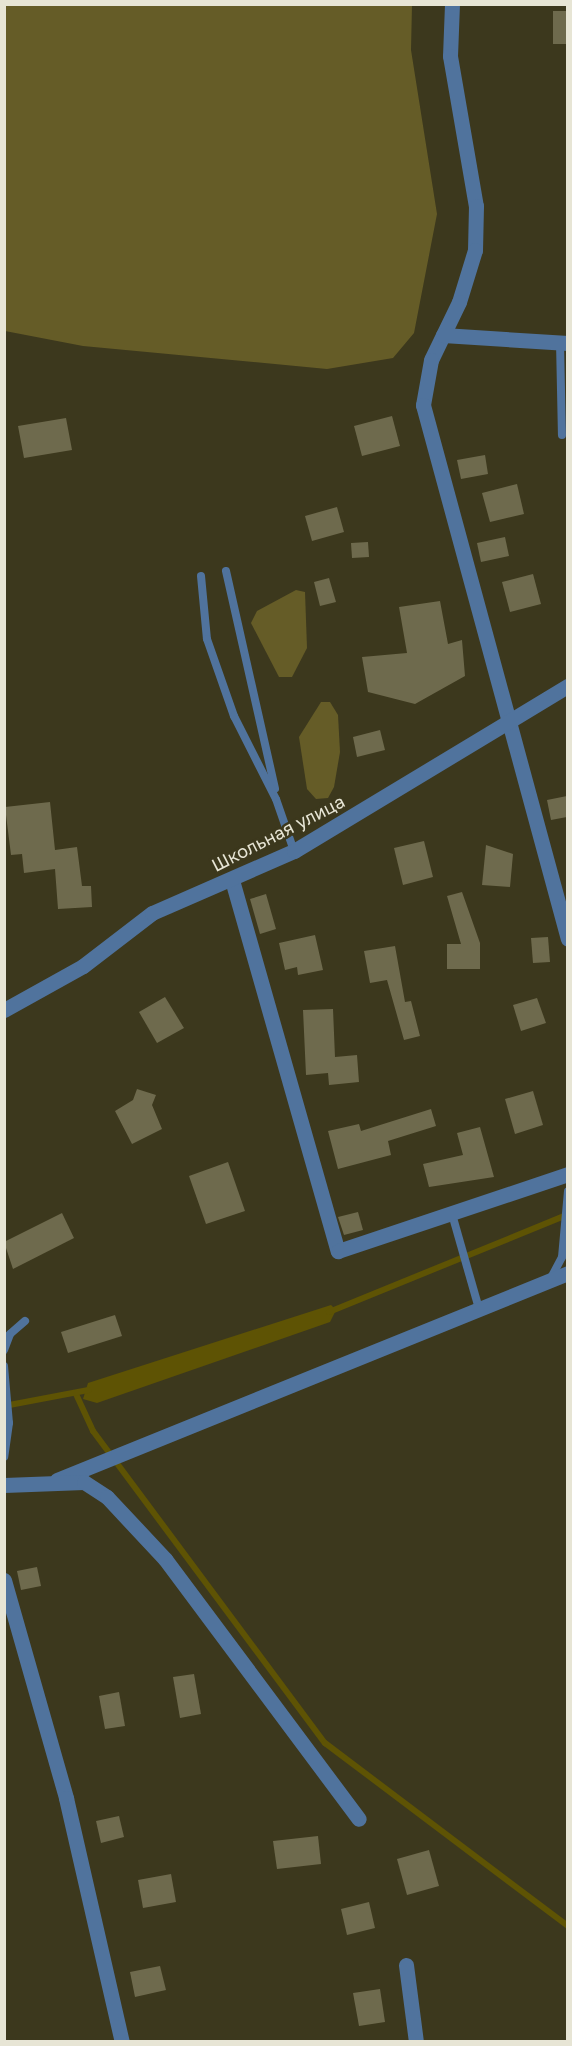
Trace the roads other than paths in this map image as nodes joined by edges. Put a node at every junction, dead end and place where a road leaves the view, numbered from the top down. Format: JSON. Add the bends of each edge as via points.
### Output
{"nodes":[{"id":1,"x":452,"y":4,"type":"edge"},
{"id":2,"x":443,"y":335,"type":"junction"},
{"id":3,"x":564,"y":343,"type":"edge"},
{"id":4,"x":562,"y":435,"type":"dead end"},
{"id":5,"x":226,"y":571,"type":"dead end"},
{"id":6,"x":201,"y":576,"type":"dead end"},
{"id":7,"x":567,"y":686,"type":"edge"},
{"id":8,"x":508,"y":720,"type":"junction"},
{"id":9,"x":276,"y":798,"type":"junction"},
{"id":10,"x":294,"y":851,"type":"junction"},
{"id":11,"x":232,"y":880,"type":"junction"},
{"id":12,"x":567,"y":939,"type":"edge"},
{"id":13,"x":4,"y":1010,"type":"edge"},
{"id":14,"x":567,"y":1174,"type":"edge"},
{"id":15,"x":567,"y":1191,"type":"edge"},
{"id":16,"x":453,"y":1214,"type":"junction"},
{"id":17,"x":567,"y":1273,"type":"edge"},
{"id":18,"x":547,"y":1282,"type":"junction"},
{"id":19,"x":479,"y":1309,"type":"junction"},
{"id":20,"x":25,"y":1321,"type":"dead end"},
{"id":21,"x":4,"y":1350,"type":"edge"},
{"id":22,"x":4,"y":1366,"type":"edge"},
{"id":23,"x":4,"y":1456,"type":"edge"},
{"id":24,"x":57,"y":1480,"type":"junction"},
{"id":25,"x":4,"y":1485,"type":"edge"},
{"id":26,"x":4,"y":1580,"type":"edge"},
{"id":27,"x":359,"y":1819,"type":"dead end"},
{"id":28,"x":406,"y":1965,"type":"dead end"},
{"id":29,"x":122,"y":2042,"type":"edge"},
{"id":30,"x":416,"y":2042,"type":"edge"}],
"edges":[{"from":1,"to":2,"type":"street","via":[[450,56],[476,206],[475,239],[459,302]]},
{"from":2,"to":3,"type":"street"},
{"from":2,"to":8,"type":"street","via":[[431,360],[423,405]]},
{"from":3,"to":4,"type":"lane"},
{"from":5,"to":9,"type":"lane","via":[[263,719]]},
{"from":6,"to":9,"type":"lane","via":[[207,639],[234,716]]},
{"from":7,"to":8,"type":"street","name":"Школьная улица"},
{"from":8,"to":10,"type":"street","name":"Школьная улица"},
{"from":8,"to":12,"type":"street"},
{"from":9,"to":10,"type":"lane"},
{"from":10,"to":11,"type":"street","name":"Школьная улица"},
{"from":11,"to":13,"type":"street","name":"Школьная улица","via":[[152,913],[83,966]]},
{"from":11,"to":16,"type":"street","via":[[333,1245],[346,1250]]},
{"from":14,"to":16,"type":"street"},
{"from":15,"to":18,"type":"lane","via":[[562,1257]]},
{"from":16,"to":19,"type":"lane"},
{"from":17,"to":18,"type":"street"},
{"from":18,"to":19,"type":"street"},
{"from":19,"to":24,"type":"street"},
{"from":20,"to":21,"type":"lane","via":[[10,1334]]},
{"from":22,"to":23,"type":"lane","via":[[9,1423]]},
{"from":24,"to":25,"type":"street"},
{"from":24,"to":27,"type":"street","via":[[84,1482],[107,1497],[165,1559]]},
{"from":26,"to":29,"type":"street","via":[[66,1798]]},
{"from":28,"to":30,"type":"street"}]}
